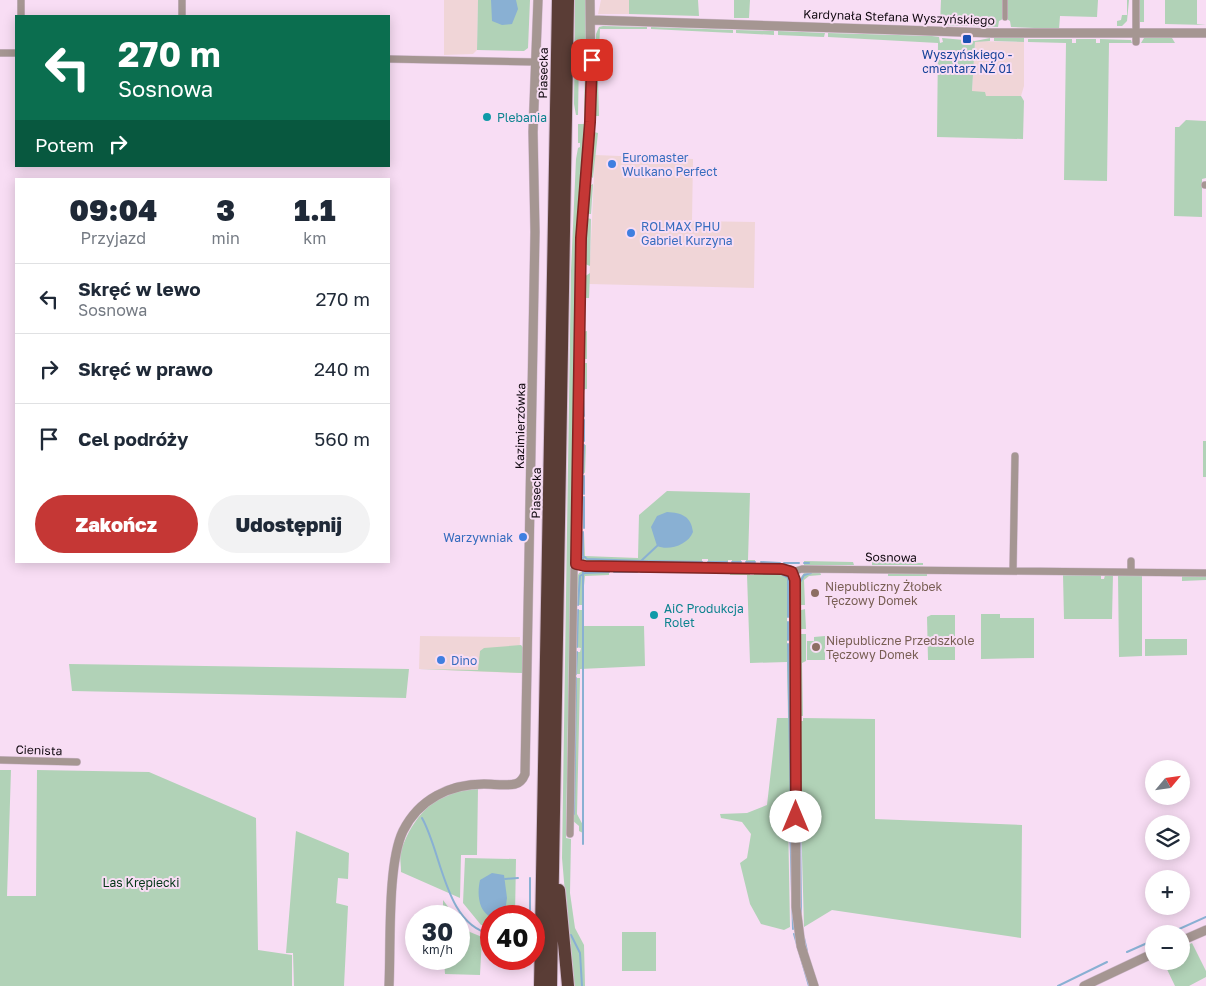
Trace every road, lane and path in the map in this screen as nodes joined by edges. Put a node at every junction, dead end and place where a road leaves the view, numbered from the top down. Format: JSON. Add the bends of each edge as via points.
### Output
{"nodes":[{"id":1,"x":21,"y":0,"type":"edge"},
{"id":2,"x":182,"y":0,"type":"edge"},
{"id":3,"x":538,"y":0,"type":"edge"},
{"id":4,"x":558,"y":0,"type":"edge"},
{"id":5,"x":568,"y":0,"type":"edge"},
{"id":6,"x":590,"y":0,"type":"edge"},
{"id":7,"x":1005,"y":0,"type":"edge"},
{"id":8,"x":1136,"y":0,"type":"edge"},
{"id":9,"x":21,"y":15,"type":"edge"},
{"id":10,"x":182,"y":15,"type":"edge"},
{"id":11,"x":1005,"y":18,"type":"dead end"},
{"id":12,"x":591,"y":20,"type":"junction"},
{"id":13,"x":1206,"y":33,"type":"edge"},
{"id":14,"x":1136,"y":38,"type":"junction"},
{"id":15,"x":0,"y":53,"type":"edge"},
{"id":16,"x":15,"y":53,"type":"edge"},
{"id":17,"x":390,"y":59,"type":"edge"},
{"id":18,"x":534,"y":62,"type":"junction"},
{"id":19,"x":1015,"y":456,"type":"dead end"},
{"id":20,"x":1131,"y":561,"type":"dead end"},
{"id":21,"x":576,"y":564,"type":"junction"},
{"id":22,"x":1013,"y":571,"type":"junction"},
{"id":23,"x":792,"y":572,"type":"junction"},
{"id":24,"x":1130,"y":572,"type":"junction"},
{"id":25,"x":1206,"y":573,"type":"edge"},
{"id":26,"x":0,"y":760,"type":"edge"},
{"id":27,"x":76,"y":762,"type":"dead end"},
{"id":28,"x":554,"y":811,"type":"junction"},
{"id":29,"x":570,"y":834,"type":"dead end"},
{"id":30,"x":1206,"y":930,"type":"edge"},
{"id":31,"x":1190,"y":937,"type":"edge"},
{"id":32,"x":1145,"y":957,"type":"edge"},
{"id":33,"x":389,"y":986,"type":"edge"},
{"id":34,"x":540,"y":986,"type":"edge"},
{"id":35,"x":551,"y":986,"type":"edge"},
{"id":36,"x":568,"y":986,"type":"edge"},
{"id":37,"x":814,"y":986,"type":"edge"},
{"id":38,"x":1084,"y":986,"type":"edge"}],
"edges":[{"from":1,"to":9,"type":"street"},
{"from":2,"to":10,"type":"street"},
{"from":3,"to":18,"type":"street"},
{"from":4,"to":34,"type":"highway","name":"Piasecka"},
{"from":5,"to":28,"type":"highway","name":"Piasecka"},
{"from":6,"to":12,"type":"street"},
{"from":7,"to":11,"type":"street"},
{"from":8,"to":14,"type":"street"},
{"from":12,"to":14,"type":"street","name":"Kardynała Stefana Wyszyńskiego","via":[[1026,38]]},
{"from":12,"to":21,"type":"street","via":[[591,96],[581,246]]},
{"from":13,"to":14,"type":"street","name":"Kardynała Stefana Wyszyńskiego"},
{"from":15,"to":16,"type":"street"},
{"from":17,"to":18,"type":"street"},
{"from":18,"to":33,"type":"street","name":"Kazimierzówka","via":[[535,281],[523,779],[516,784],[468,785],[448,789],[428,801],[408,822],[395,855]]},
{"from":19,"to":22,"type":"street"},
{"from":20,"to":24,"type":"street"},
{"from":21,"to":23,"type":"street","name":"Sosnowa","via":[[782,569]]},
{"from":21,"to":29,"type":"street","via":[[571,676]]},
{"from":22,"to":23,"type":"street","name":"Sosnowa","via":[[802,569]]},
{"from":22,"to":24,"type":"street","name":"Sosnowa"},
{"from":23,"to":37,"type":"street","via":[[795,580],[796,907],[801,946]]},
{"from":24,"to":25,"type":"street","name":"Sosnowa"},
{"from":26,"to":27,"type":"street","name":"Cienista"},
{"from":28,"to":35,"type":"highway","name":"Piasecka"},
{"from":28,"to":36,"type":"highway"},
{"from":30,"to":31,"type":"street"},
{"from":32,"to":38,"type":"street"}]}
